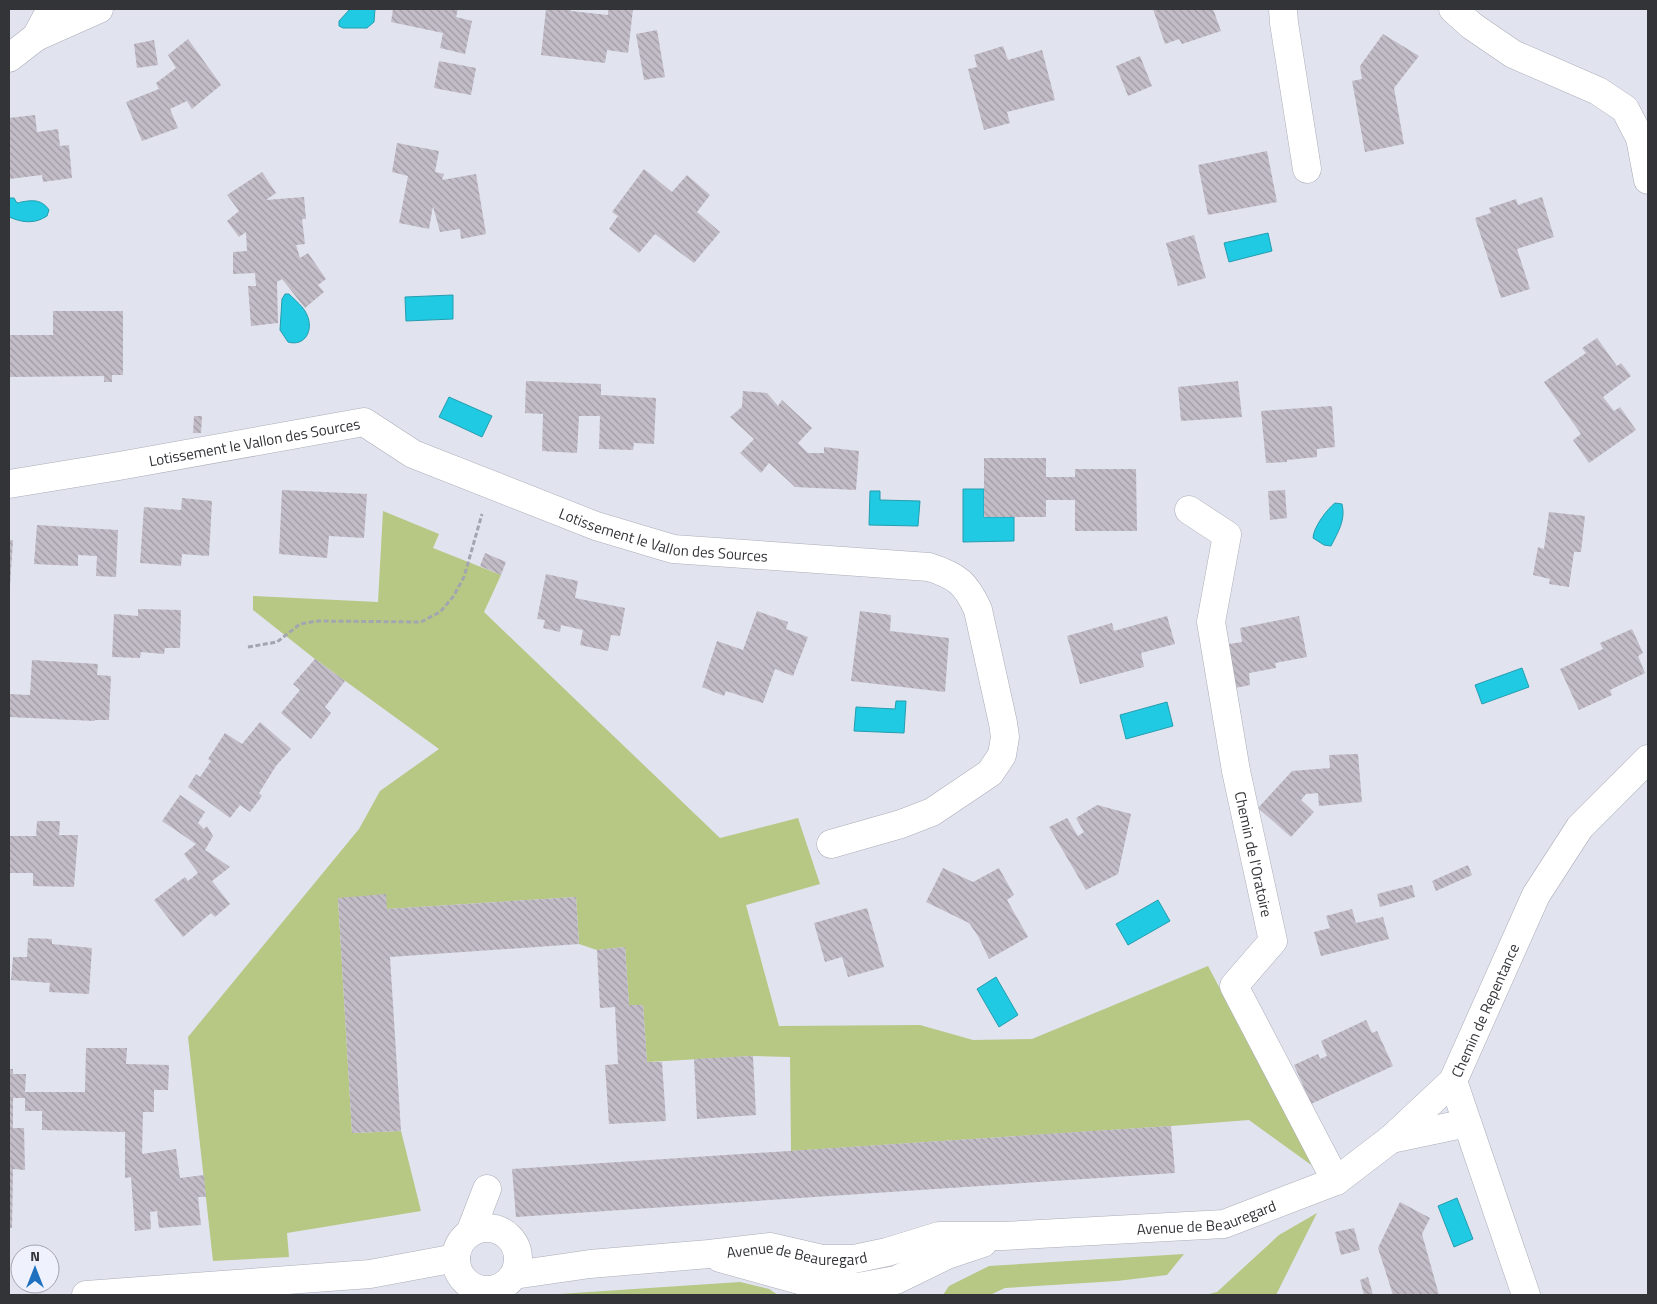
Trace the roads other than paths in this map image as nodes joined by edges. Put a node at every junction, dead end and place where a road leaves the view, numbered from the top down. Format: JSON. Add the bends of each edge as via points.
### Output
{"nodes":[{"id":1,"x":51,"y":9,"type":"edge"},
{"id":2,"x":100,"y":9,"type":"edge"},
{"id":3,"x":1283,"y":9,"type":"edge"},
{"id":4,"x":1453,"y":9,"type":"edge"},
{"id":5,"x":19,"y":47,"type":"edge"},
{"id":6,"x":1307,"y":169,"type":"dead end"},
{"id":7,"x":1648,"y":180,"type":"edge"},
{"id":8,"x":9,"y":484,"type":"edge"},
{"id":9,"x":1189,"y":510,"type":"dead end"},
{"id":10,"x":1648,"y":759,"type":"edge"},
{"id":11,"x":831,"y":844,"type":"dead end"},
{"id":12,"x":1453,"y":1081,"type":"junction"},
{"id":13,"x":1467,"y":1123,"type":"junction"},
{"id":14,"x":1391,"y":1139,"type":"junction"},
{"id":15,"x":1336,"y":1182,"type":"junction"},
{"id":16,"x":470,"y":1233,"type":"junction"},
{"id":17,"x":510,"y":1252,"type":"junction"},
{"id":18,"x":456,"y":1258,"type":"junction"},
{"id":19,"x":370,"y":1274,"type":"junction"},
{"id":20,"x":469,"y":1284,"type":"junction"},
{"id":21,"x":86,"y":1295,"type":"edge"},
{"id":22,"x":1526,"y":1295,"type":"edge"}],
"edges":[{"from":1,"to":5,"type":"street"},
{"from":2,"to":5,"type":"street"},
{"from":3,"to":6,"type":"street"},
{"from":4,"to":7,"type":"street","via":[[1513,54],[1598,91],[1625,109],[1640,138]]},
{"from":8,"to":11,"type":"street","name":"Lotissement le Vallon des Sources","via":[[364,422],[413,454],[596,526],[673,549],[929,567],[948,573],[971,594],[978,610],[1003,723],[1002,755],[990,773],[932,812]]},
{"from":9,"to":15,"type":"street","name":"Chemin de l'Oratoire","via":[[1227,534],[1210,622],[1236,771],[1274,941],[1234,986]]},
{"from":10,"to":12,"type":"street","name":"Chemin de Repentance","via":[[1580,826],[1536,895]]},
{"from":12,"to":13,"type":"street","name":"Chemin de Repentance"},
{"from":12,"to":14,"type":"street","name":"Avenue de Beauregard"},
{"from":13,"to":14,"type":"street","name":"Avenue de Beauregard"},
{"from":13,"to":22,"type":"street","name":"Chemin de Repentance"},
{"from":14,"to":15,"type":"street","name":"Avenue de Beauregard"},
{"from":15,"to":17,"type":"street","name":"Avenue de Beauregard","via":[[1224,1224],[1003,1236],[947,1256],[896,1280],[858,1287],[821,1286],[709,1254],[590,1264]]},
{"from":16,"to":17,"type":"street","via":[[490,1229]]},
{"from":16,"to":17,"type":"street","via":[[487,1189]]},
{"from":16,"to":18,"type":"street","via":[[462,1240]]},
{"from":17,"to":20,"type":"street","via":[[507,1282],[488,1290]]},
{"from":18,"to":19,"type":"street"},
{"from":18,"to":20,"type":"street","via":[[457,1269]]},
{"from":19,"to":20,"type":"street"},
{"from":19,"to":21,"type":"street"}]}
